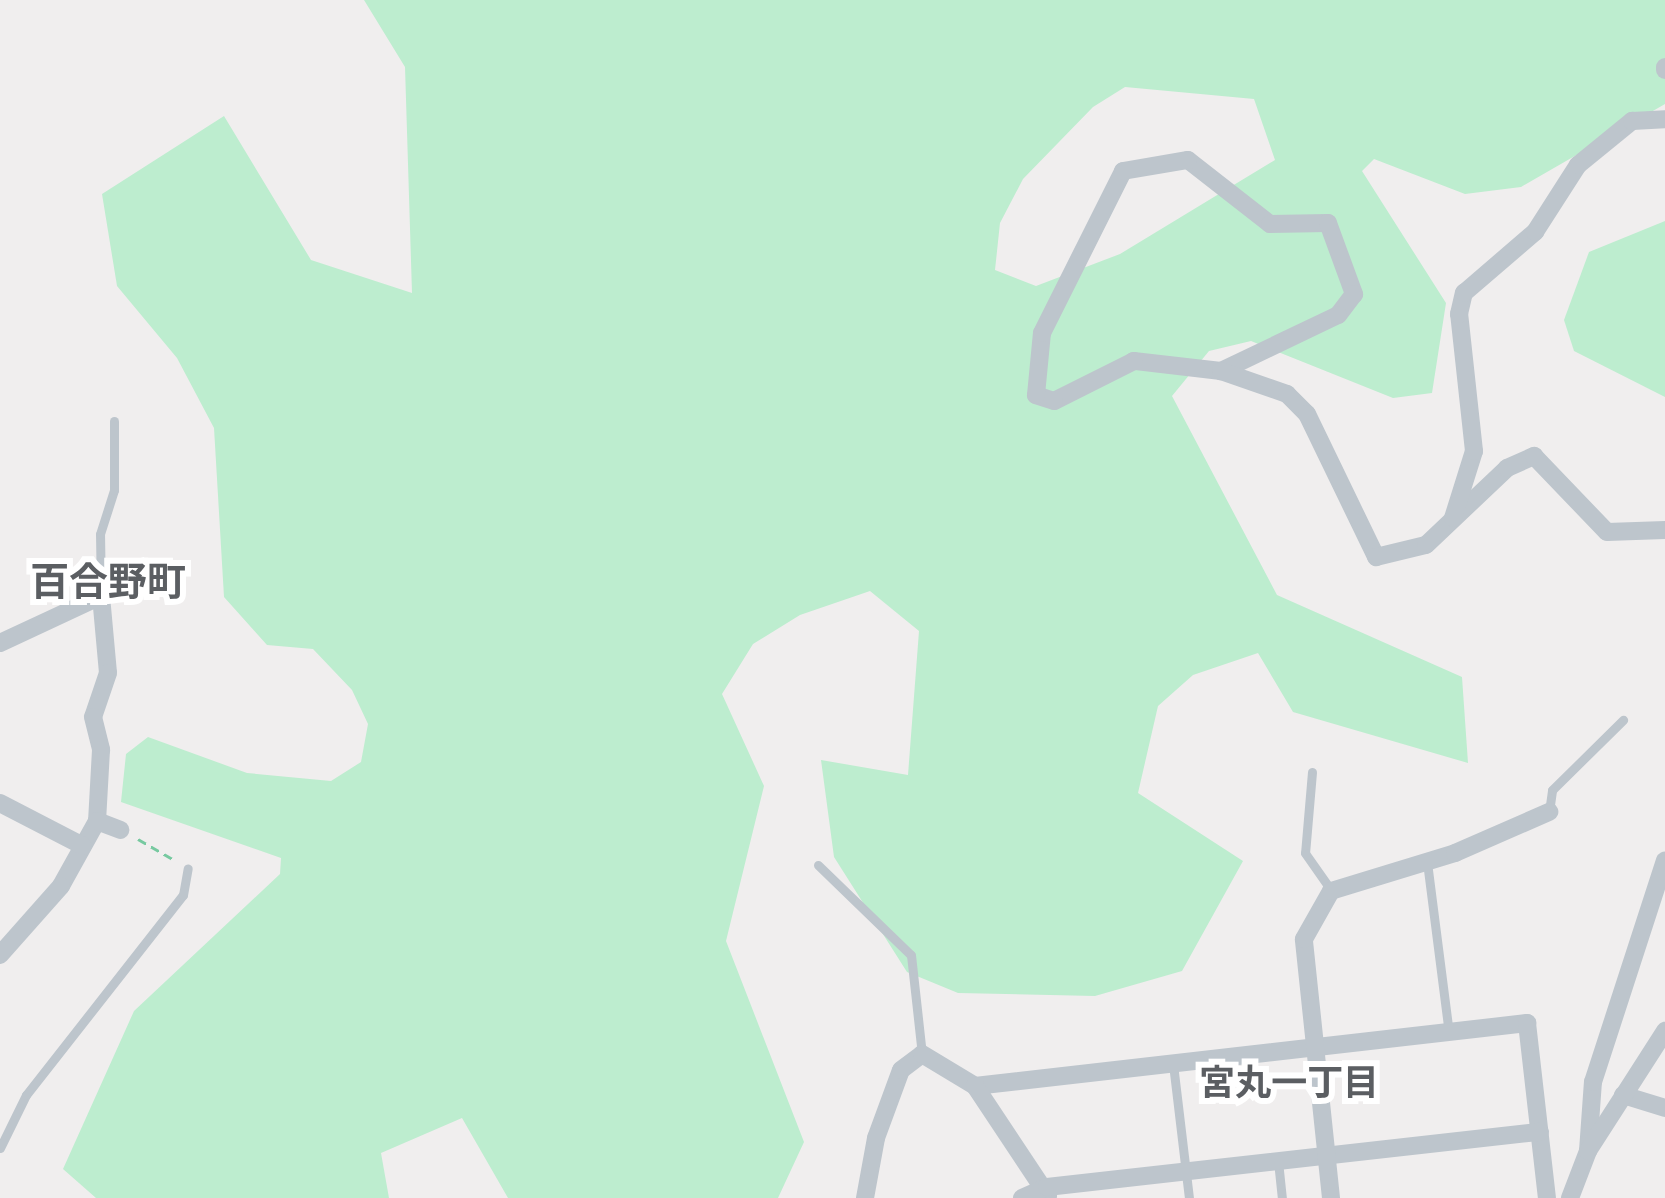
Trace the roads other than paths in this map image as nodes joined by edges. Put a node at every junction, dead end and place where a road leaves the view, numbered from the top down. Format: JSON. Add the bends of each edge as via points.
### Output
{"nodes":[{"id":1,"x":1665,"y":119,"type":"edge"},
{"id":2,"x":1221,"y":370,"type":"junction"},
{"id":3,"x":115,"y":422,"type":"dead end"},
{"id":4,"x":1451,"y":521,"type":"junction"},
{"id":5,"x":1665,"y":530,"type":"edge"},
{"id":6,"x":101,"y":596,"type":"junction"},
{"id":7,"x":0,"y":643,"type":"edge"},
{"id":8,"x":1622,"y":720,"type":"dead end"},
{"id":9,"x":1312,"y":772,"type":"dead end"},
{"id":10,"x":0,"y":803,"type":"edge"},
{"id":11,"x":1549,"y":812,"type":"joint"},
{"id":12,"x":97,"y":821,"type":"junction"},
{"id":13,"x":120,"y":830,"type":"road end"},
{"id":14,"x":83,"y":846,"type":"junction"},
{"id":15,"x":1665,"y":860,"type":"edge"},
{"id":16,"x":1427,"y":862,"type":"junction"},
{"id":17,"x":818,"y":866,"type":"dead end"},
{"id":18,"x":188,"y":868,"type":"road end"},
{"id":19,"x":1331,"y":891,"type":"junction"},
{"id":20,"x":0,"y":955,"type":"edge"},
{"id":21,"x":1665,"y":1031,"type":"edge"},
{"id":22,"x":1449,"y":1033,"type":"junction"},
{"id":23,"x":1316,"y":1049,"type":"junction"},
{"id":24,"x":922,"y":1054,"type":"junction"},
{"id":25,"x":1173,"y":1064,"type":"junction"},
{"id":26,"x":974,"y":1085,"type":"junction"},
{"id":27,"x":1623,"y":1095,"type":"junction"},
{"id":28,"x":1665,"y":1108,"type":"edge"},
{"id":29,"x":1540,"y":1132,"type":"junction"},
{"id":30,"x":0,"y":1148,"type":"edge"},
{"id":31,"x":1588,"y":1151,"type":"junction"},
{"id":32,"x":1326,"y":1156,"type":"junction"},
{"id":33,"x":1278,"y":1161,"type":"junction"},
{"id":34,"x":1186,"y":1172,"type":"junction"},
{"id":35,"x":1047,"y":1192,"type":"edge"},
{"id":36,"x":865,"y":1198,"type":"edge"},
{"id":37,"x":1022,"y":1198,"type":"edge"},
{"id":38,"x":1189,"y":1198,"type":"edge"},
{"id":39,"x":1282,"y":1198,"type":"edge"},
{"id":40,"x":1330,"y":1198,"type":"edge"},
{"id":41,"x":1547,"y":1198,"type":"edge"},
{"id":42,"x":1570,"y":1198,"type":"edge"}],
"edges":[{"from":1,"to":4,"type":"street","via":[[1632,121],[1578,165],[1535,232],[1464,293],[1459,314],[1474,451]]},
{"from":2,"to":2,"type":"street","via":[[1338,315],[1354,295],[1335,234],[1328,224],[1270,224],[1188,160],[1123,171],[1042,333],[1036,395],[1054,401],[1134,361]]},
{"from":2,"to":4,"type":"street","via":[[1287,394],[1307,415],[1376,557],[1426,545]]},
{"from":3,"to":6,"type":"lane"},
{"from":4,"to":5,"type":"street","via":[[1507,468],[1534,456],[1607,532]]},
{"from":6,"to":7,"type":"street"},
{"from":6,"to":12,"type":"street","via":[[108,674],[92,717],[101,750]]},
{"from":8,"to":11,"type":"lane","via":[[1552,790]]},
{"from":9,"to":19,"type":"lane","via":[[1305,854]]},
{"from":10,"to":14,"type":"street"},
{"from":11,"to":16,"type":"street"},
{"from":12,"to":13,"type":"street"},
{"from":12,"to":14,"type":"street"},
{"from":14,"to":20,"type":"street","via":[[62,886]]},
{"from":15,"to":31,"type":"street","via":[[1593,1082]]},
{"from":16,"to":19,"type":"street"},
{"from":16,"to":22,"type":"lane"},
{"from":17,"to":24,"type":"lane","via":[[911,955]]},
{"from":18,"to":30,"type":"lane","via":[[183,895],[26,1095]]},
{"from":19,"to":23,"type":"street","via":[[1304,939]]},
{"from":21,"to":27,"type":"street"},
{"from":22,"to":23,"type":"street"},
{"from":22,"to":29,"type":"street","via":[[1526,1023]]},
{"from":23,"to":25,"type":"street"},
{"from":23,"to":32,"type":"street"},
{"from":24,"to":26,"type":"street"},
{"from":24,"to":36,"type":"street","via":[[901,1070]]},
{"from":25,"to":26,"type":"street"},
{"from":25,"to":34,"type":"lane"},
{"from":26,"to":35,"type":"street"},
{"from":27,"to":28,"type":"street"},
{"from":27,"to":31,"type":"street"},
{"from":29,"to":32,"type":"street"},
{"from":29,"to":41,"type":"street"},
{"from":31,"to":42,"type":"street"},
{"from":32,"to":33,"type":"street"},
{"from":32,"to":40,"type":"street"},
{"from":33,"to":34,"type":"street"},
{"from":33,"to":39,"type":"lane"},
{"from":34,"to":35,"type":"street"},
{"from":34,"to":38,"type":"lane"},
{"from":35,"to":37,"type":"street"}]}
